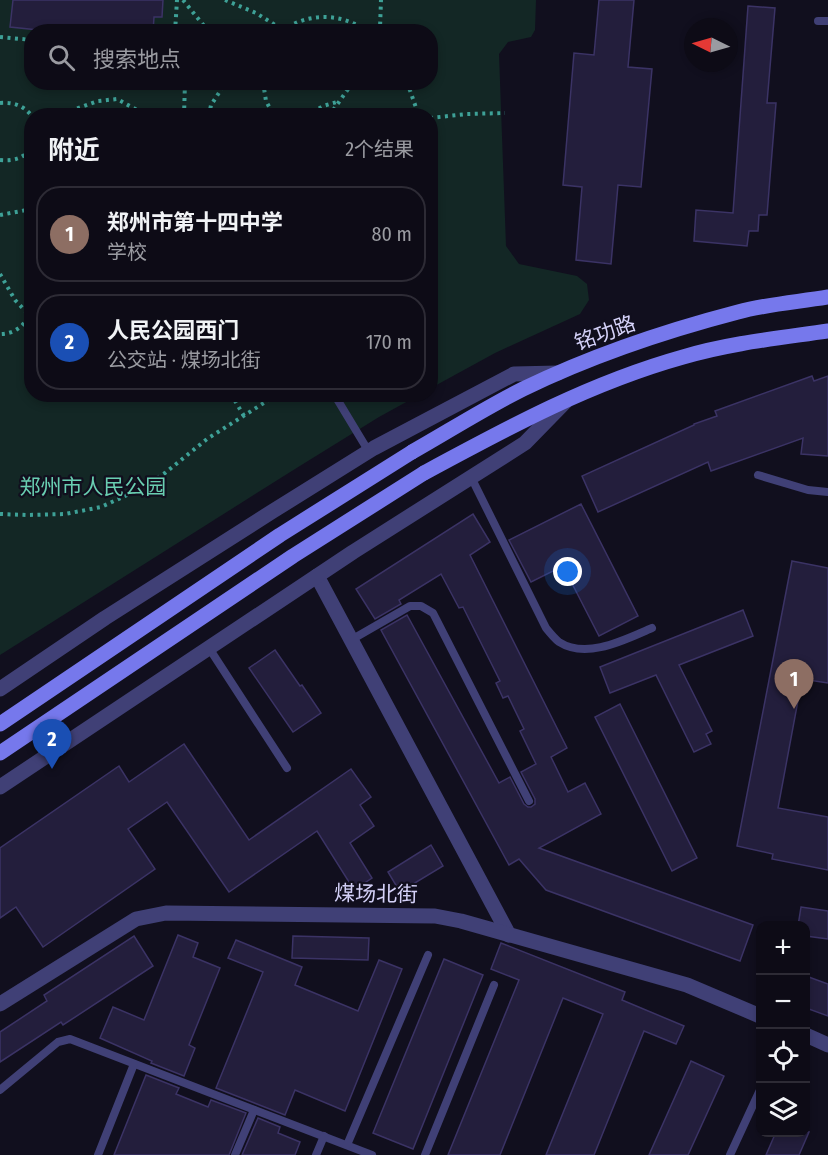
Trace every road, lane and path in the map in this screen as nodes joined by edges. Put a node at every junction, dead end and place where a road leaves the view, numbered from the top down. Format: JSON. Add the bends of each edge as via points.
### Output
{"nodes":[{"id":1,"x":177,"y":0,"type":"edge"},
{"id":2,"x":183,"y":0,"type":"edge"},
{"id":3,"x":225,"y":0,"type":"edge"},
{"id":4,"x":381,"y":0,"type":"edge"},
{"id":5,"x":818,"y":21,"type":"dead end"},
{"id":6,"x":828,"y":21,"type":"edge"},
{"id":7,"x":176,"y":24,"type":"edge"},
{"id":8,"x":202,"y":24,"type":"edge"},
{"id":9,"x":272,"y":24,"type":"edge"},
{"id":10,"x":293,"y":24,"type":"edge"},
{"id":11,"x":354,"y":24,"type":"edge"},
{"id":12,"x":380,"y":24,"type":"edge"},
{"id":13,"x":0,"y":37,"type":"edge"},
{"id":14,"x":24,"y":39,"type":"edge"},
{"id":15,"x":185,"y":90,"type":"edge"},
{"id":16,"x":221,"y":90,"type":"edge"},
{"id":17,"x":264,"y":90,"type":"edge"},
{"id":18,"x":346,"y":90,"type":"edge"},
{"id":19,"x":410,"y":90,"type":"edge"},
{"id":20,"x":338,"y":102,"type":"junction"},
{"id":21,"x":0,"y":103,"type":"edge"},
{"id":22,"x":24,"y":108,"type":"edge"},
{"id":23,"x":78,"y":108,"type":"edge"},
{"id":24,"x":133,"y":108,"type":"edge"},
{"id":25,"x":184,"y":108,"type":"edge"},
{"id":26,"x":210,"y":108,"type":"edge"},
{"id":27,"x":270,"y":108,"type":"edge"},
{"id":28,"x":319,"y":108,"type":"edge"},
{"id":29,"x":334,"y":108,"type":"edge"},
{"id":30,"x":415,"y":108,"type":"edge"},
{"id":31,"x":505,"y":113,"type":"dead end"},
{"id":32,"x":438,"y":117,"type":"edge"},
{"id":33,"x":24,"y":156,"type":"edge"},
{"id":34,"x":0,"y":160,"type":"edge"},
{"id":35,"x":24,"y":210,"type":"edge"},
{"id":36,"x":0,"y":215,"type":"edge"},
{"id":37,"x":0,"y":274,"type":"edge"},
{"id":38,"x":828,"y":297,"type":"edge"},
{"id":39,"x":24,"y":310,"type":"edge"},
{"id":40,"x":24,"y":323,"type":"edge"},
{"id":41,"x":828,"y":331,"type":"edge"},
{"id":42,"x":0,"y":334,"type":"edge"},
{"id":43,"x":558,"y":373,"type":"junction"},
{"id":44,"x":568,"y":398,"type":"junction"},
{"id":45,"x":236,"y":402,"type":"edge"},
{"id":46,"x":266,"y":402,"type":"edge"},
{"id":47,"x":339,"y":402,"type":"edge"},
{"id":48,"x":244,"y":416,"type":"junction"},
{"id":49,"x":369,"y":452,"type":"junction"},
{"id":50,"x":758,"y":475,"type":"dead end"},
{"id":51,"x":471,"y":477,"type":"junction"},
{"id":52,"x":828,"y":492,"type":"edge"},
{"id":53,"x":0,"y":514,"type":"edge"},
{"id":54,"x":317,"y":576,"type":"junction"},
{"id":55,"x":652,"y":628,"type":"dead end"},
{"id":56,"x":351,"y":640,"type":"junction"},
{"id":57,"x":209,"y":648,"type":"junction"},
{"id":58,"x":0,"y":689,"type":"edge"},
{"id":59,"x":0,"y":724,"type":"edge"},
{"id":60,"x":0,"y":753,"type":"edge"},
{"id":61,"x":287,"y":768,"type":"dead end"},
{"id":62,"x":0,"y":787,"type":"edge"},
{"id":63,"x":529,"y":801,"type":"dead end"},
{"id":64,"x":510,"y":935,"type":"junction"},
{"id":65,"x":428,"y":955,"type":"dead end"},
{"id":66,"x":494,"y":986,"type":"dead end"},
{"id":67,"x":0,"y":1004,"type":"edge"},
{"id":68,"x":756,"y":1014,"type":"edge"},
{"id":69,"x":810,"y":1037,"type":"edge"},
{"id":70,"x":828,"y":1045,"type":"edge"},
{"id":71,"x":135,"y":1064,"type":"junction"},
{"id":72,"x":0,"y":1090,"type":"edge"},
{"id":73,"x":756,"y":1099,"type":"edge"},
{"id":74,"x":254,"y":1110,"type":"junction"},
{"id":75,"x":324,"y":1137,"type":"junction"},
{"id":76,"x":347,"y":1145,"type":"junction"},
{"id":77,"x":98,"y":1155,"type":"edge"},
{"id":78,"x":235,"y":1155,"type":"edge"},
{"id":79,"x":316,"y":1155,"type":"edge"},
{"id":80,"x":372,"y":1155,"type":"edge"},
{"id":81,"x":425,"y":1155,"type":"edge"},
{"id":82,"x":730,"y":1155,"type":"edge"}],
"edges":[{"from":1,"to":7,"type":"path"},
{"from":2,"to":8,"type":"path"},
{"from":3,"to":9,"type":"path"},
{"from":4,"to":12,"type":"path"},
{"from":5,"to":6,"type":"lane"},
{"from":10,"to":11,"type":"path","via":[[316,18],[336,18]]},
{"from":13,"to":14,"type":"path"},
{"from":15,"to":25,"type":"path"},
{"from":16,"to":26,"type":"path"},
{"from":17,"to":27,"type":"path"},
{"from":18,"to":20,"type":"path"},
{"from":19,"to":30,"type":"path"},
{"from":20,"to":28,"type":"path"},
{"from":20,"to":29,"type":"path"},
{"from":21,"to":22,"type":"path"},
{"from":23,"to":24,"type":"path","via":[[117,99]]},
{"from":31,"to":32,"type":"path"},
{"from":33,"to":34,"type":"path"},
{"from":35,"to":36,"type":"path"},
{"from":37,"to":39,"type":"path"},
{"from":38,"to":43,"type":"main road","name":"铭功路","via":[[740,311],[637,342]]},
{"from":40,"to":42,"type":"path"},
{"from":41,"to":44,"type":"main road","via":[[686,356]]},
{"from":43,"to":49,"type":"street","via":[[514,374]]},
{"from":43,"to":59,"type":"main road","name":"铭功路","bridge":true,"via":[[412,452],[280,535]]},
{"from":44,"to":51,"type":"street","via":[[525,443]]},
{"from":44,"to":60,"type":"main road","bridge":true,"via":[[424,473]]},
{"from":45,"to":48,"type":"path"},
{"from":46,"to":48,"type":"path"},
{"from":47,"to":49,"type":"lane"},
{"from":48,"to":53,"type":"path","via":[[165,473],[101,507],[65,514]]},
{"from":49,"to":58,"type":"street"},
{"from":50,"to":52,"type":"lane"},
{"from":51,"to":54,"type":"street"},
{"from":51,"to":55,"type":"lane","via":[[546,628],[558,641],[571,647],[611,646]]},
{"from":54,"to":56,"type":"street"},
{"from":54,"to":57,"type":"street"},
{"from":56,"to":63,"type":"lane","via":[[410,606],[421,606],[433,613]]},
{"from":56,"to":64,"type":"street"},
{"from":57,"to":61,"type":"lane"},
{"from":57,"to":62,"type":"street"},
{"from":64,"to":67,"type":"street","name":"煤场北街","via":[[435,916],[165,913],[136,920]]},
{"from":64,"to":68,"type":"street","name":"煤场北街","via":[[687,985]]},
{"from":65,"to":76,"type":"lane"},
{"from":66,"to":81,"type":"lane"},
{"from":69,"to":70,"type":"street"},
{"from":71,"to":72,"type":"lane","via":[[70,1039],[58,1042]]},
{"from":71,"to":74,"type":"lane"},
{"from":71,"to":77,"type":"lane"},
{"from":73,"to":82,"type":"lane"},
{"from":74,"to":75,"type":"lane"},
{"from":74,"to":78,"type":"lane"},
{"from":75,"to":76,"type":"lane"},
{"from":75,"to":79,"type":"lane"},
{"from":76,"to":80,"type":"lane"}]}
